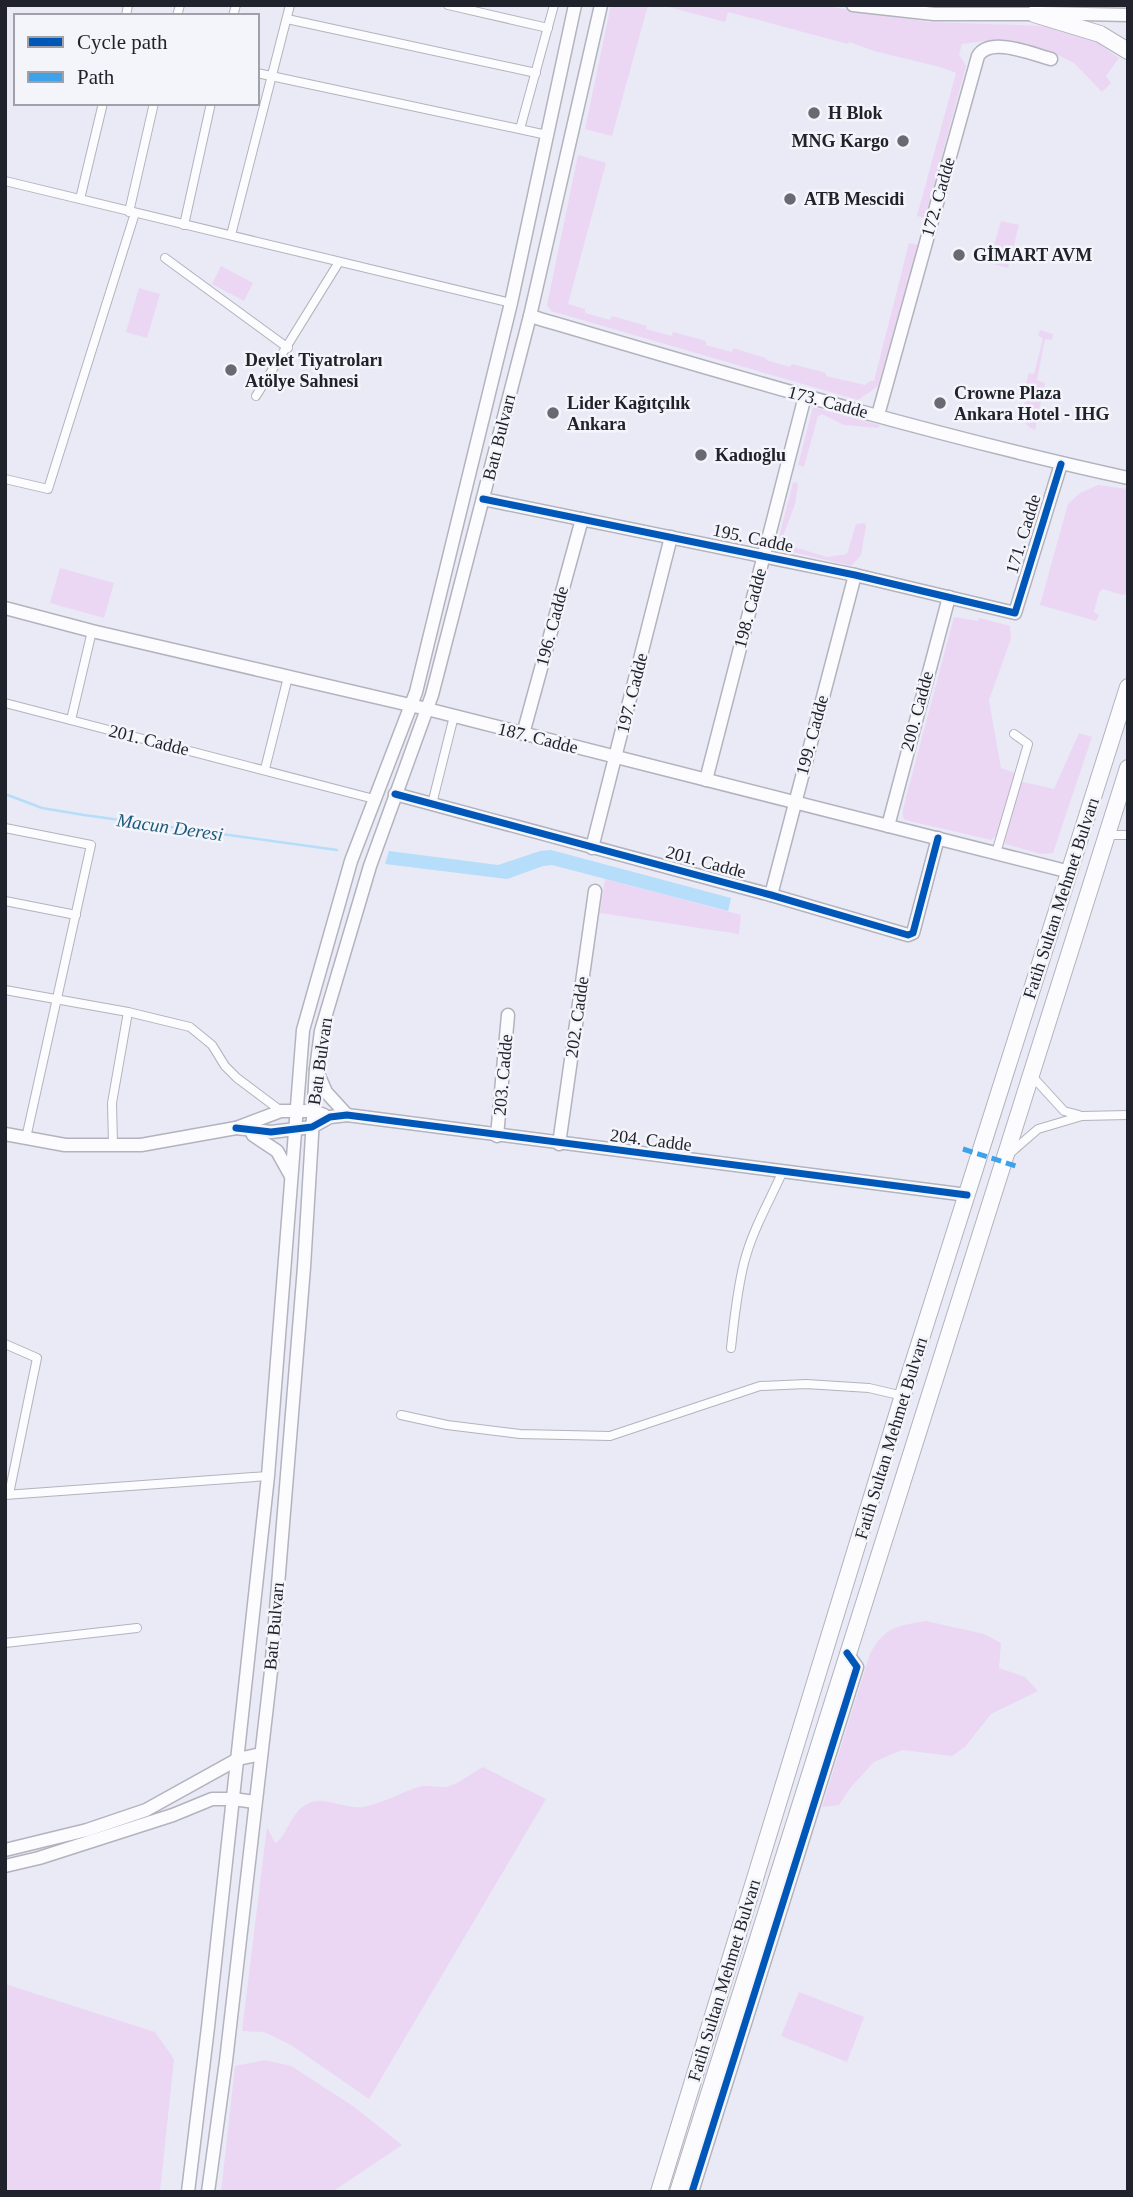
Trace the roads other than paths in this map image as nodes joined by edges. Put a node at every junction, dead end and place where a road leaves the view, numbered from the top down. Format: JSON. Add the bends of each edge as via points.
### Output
{"nodes":[{"id":1,"x":290,"y":5,"type":"edge"},
{"id":2,"x":448,"y":5,"type":"edge"},
{"id":3,"x":554,"y":5,"type":"edge"},
{"id":4,"x":575,"y":5,"type":"edge"},
{"id":5,"x":601,"y":5,"type":"edge"},
{"id":6,"x":853,"y":5,"type":"edge"},
{"id":7,"x":1016,"y":8,"type":"edge"},
{"id":8,"x":955,"y":13,"type":"junction"},
{"id":9,"x":1128,"y":15,"type":"edge"},
{"id":10,"x":286,"y":19,"type":"junction"},
{"id":11,"x":548,"y":28,"type":"junction"},
{"id":12,"x":1128,"y":51,"type":"edge"},
{"id":13,"x":1051,"y":59,"type":"dead end"},
{"id":14,"x":536,"y":73,"type":"junction"},
{"id":15,"x":259,"y":74,"type":"edge"},
{"id":16,"x":270,"y":76,"type":"junction"},
{"id":17,"x":102,"y":105,"type":"edge"},
{"id":18,"x":154,"y":105,"type":"edge"},
{"id":19,"x":211,"y":105,"type":"edge"},
{"id":20,"x":520,"y":129,"type":"junction"},
{"id":21,"x":547,"y":135,"type":"junction"},
{"id":22,"x":5,"y":181,"type":"edge"},
{"id":23,"x":79,"y":199,"type":"junction"},
{"id":24,"x":132,"y":212,"type":"junction"},
{"id":25,"x":184,"y":225,"type":"junction"},
{"id":26,"x":230,"y":235,"type":"junction"},
{"id":27,"x":165,"y":258,"type":"dead end"},
{"id":28,"x":339,"y":262,"type":"junction"},
{"id":29,"x":511,"y":303,"type":"junction"},
{"id":30,"x":530,"y":316,"type":"junction"},
{"id":31,"x":288,"y":348,"type":"junction"},
{"id":32,"x":256,"y":396,"type":"dead end"},
{"id":33,"x":806,"y":396,"type":"junction"},
{"id":34,"x":878,"y":415,"type":"junction"},
{"id":35,"x":1061,"y":464,"type":"junction"},
{"id":36,"x":1128,"y":478,"type":"edge"},
{"id":37,"x":5,"y":479,"type":"edge"},
{"id":38,"x":483,"y":499,"type":"junction"},
{"id":39,"x":582,"y":519,"type":"junction"},
{"id":40,"x":671,"y":537,"type":"junction"},
{"id":41,"x":764,"y":556,"type":"junction"},
{"id":42,"x":855,"y":576,"type":"junction"},
{"id":43,"x":949,"y":597,"type":"junction"},
{"id":44,"x":5,"y":608,"type":"edge"},
{"id":45,"x":1015,"y":613,"type":"joint"},
{"id":46,"x":92,"y":631,"type":"junction"},
{"id":47,"x":288,"y":677,"type":"junction"},
{"id":48,"x":1128,"y":687,"type":"edge"},
{"id":49,"x":5,"y":703,"type":"edge"},
{"id":50,"x":410,"y":706,"type":"junction"},
{"id":51,"x":427,"y":709,"type":"junction"},
{"id":52,"x":454,"y":716,"type":"junction"},
{"id":53,"x":71,"y":720,"type":"junction"},
{"id":54,"x":523,"y":734,"type":"junction"},
{"id":55,"x":1014,"y":734,"type":"dead end"},
{"id":56,"x":616,"y":757,"type":"junction"},
{"id":57,"x":1128,"y":768,"type":"edge"},
{"id":58,"x":265,"y":769,"type":"junction"},
{"id":59,"x":706,"y":780,"type":"junction"},
{"id":60,"x":395,"y":794,"type":"junction"},
{"id":61,"x":374,"y":799,"type":"junction"},
{"id":62,"x":794,"y":802,"type":"junction"},
{"id":63,"x":432,"y":804,"type":"junction"},
{"id":64,"x":888,"y":825,"type":"junction"},
{"id":65,"x":5,"y":828,"type":"edge"},
{"id":66,"x":1107,"y":835,"type":"junction"},
{"id":67,"x":1128,"y":835,"type":"edge"},
{"id":68,"x":938,"y":838,"type":"junction"},
{"id":69,"x":592,"y":848,"type":"junction"},
{"id":70,"x":996,"y":853,"type":"junction"},
{"id":71,"x":1070,"y":872,"type":"junction"},
{"id":72,"x":595,"y":891,"type":"dead end"},
{"id":73,"x":771,"y":895,"type":"junction"},
{"id":74,"x":5,"y":901,"type":"edge"},
{"id":75,"x":76,"y":915,"type":"junction"},
{"id":76,"x":5,"y":990,"type":"edge"},
{"id":77,"x":58,"y":1000,"type":"junction"},
{"id":78,"x":128,"y":1012,"type":"junction"},
{"id":79,"x":508,"y":1015,"type":"dead end"},
{"id":80,"x":316,"y":1069,"type":"junction"},
{"id":81,"x":1031,"y":1074,"type":"junction"},
{"id":82,"x":296,"y":1110,"type":"junction"},
{"id":83,"x":281,"y":1111,"type":"junction"},
{"id":84,"x":313,"y":1111,"type":"junction"},
{"id":85,"x":347,"y":1115,"type":"junction"},
{"id":86,"x":1128,"y":1115,"type":"edge"},
{"id":87,"x":1082,"y":1116,"type":"junction"},
{"id":88,"x":330,"y":1117,"type":"junction"},
{"id":89,"x":312,"y":1127,"type":"junction"},
{"id":90,"x":236,"y":1128,"type":"junction"},
{"id":91,"x":295,"y":1129,"type":"junction"},
{"id":92,"x":251,"y":1130,"type":"junction"},
{"id":93,"x":5,"y":1134,"type":"edge"},
{"id":94,"x":497,"y":1136,"type":"junction"},
{"id":95,"x":26,"y":1138,"type":"junction"},
{"id":96,"x":559,"y":1144,"type":"junction"},
{"id":97,"x":113,"y":1145,"type":"junction"},
{"id":98,"x":1003,"y":1159,"type":"junction"},
{"id":99,"x":782,"y":1173,"type":"junction"},
{"id":100,"x":291,"y":1176,"type":"junction"},
{"id":101,"x":967,"y":1195,"type":"junction"},
{"id":102,"x":5,"y":1344,"type":"edge"},
{"id":103,"x":732,"y":1349,"type":"dead end"},
{"id":104,"x":903,"y":1396,"type":"junction"},
{"id":105,"x":401,"y":1415,"type":"dead end"},
{"id":106,"x":268,"y":1476,"type":"junction"},
{"id":107,"x":7,"y":1494,"type":"edge"},
{"id":108,"x":137,"y":1628,"type":"dead end"},
{"id":109,"x":5,"y":1643,"type":"edge"},
{"id":110,"x":847,"y":1653,"type":"junction"},
{"id":111,"x":261,"y":1754,"type":"junction"},
{"id":112,"x":238,"y":1759,"type":"junction"},
{"id":113,"x":233,"y":1799,"type":"junction"},
{"id":114,"x":255,"y":1802,"type":"junction"},
{"id":115,"x":5,"y":1850,"type":"edge"},
{"id":116,"x":5,"y":1866,"type":"edge"},
{"id":117,"x":188,"y":2192,"type":"edge"},
{"id":118,"x":208,"y":2192,"type":"edge"},
{"id":119,"x":659,"y":2192,"type":"edge"},
{"id":120,"x":678,"y":2192,"type":"edge"},
{"id":121,"x":692,"y":2192,"type":"edge"}],
"edges":[{"from":1,"to":10,"type":"street"},
{"from":2,"to":11,"type":"street"},
{"from":3,"to":11,"type":"street"},
{"from":4,"to":21,"type":"main road","name":"Batı Bulvarı"},
{"from":5,"to":30,"type":"main road","name":"Batı Bulvarı"},
{"from":6,"to":8,"type":"main road"},
{"from":7,"to":8,"type":"main road"},
{"from":7,"to":8,"type":"main road"},
{"from":7,"to":9,"type":"main road"},
{"from":7,"to":12,"type":"highway","via":[[1100,34]]},
{"from":10,"to":14,"type":"street"},
{"from":10,"to":16,"type":"street"},
{"from":11,"to":14,"type":"street"},
{"from":13,"to":34,"type":"main road","name":"172. Cadde","via":[[995,46],[978,56]]},
{"from":14,"to":20,"type":"street"},
{"from":15,"to":16,"type":"street"},
{"from":16,"to":20,"type":"street"},
{"from":16,"to":26,"type":"street"},
{"from":17,"to":23,"type":"street"},
{"from":18,"to":24,"type":"street"},
{"from":19,"to":25,"type":"street"},
{"from":20,"to":21,"type":"street"},
{"from":21,"to":29,"type":"main road","name":"Batı Bulvarı"},
{"from":22,"to":23,"type":"street"},
{"from":23,"to":24,"type":"street"},
{"from":24,"to":25,"type":"street"},
{"from":24,"to":37,"type":"street","via":[[48,489]]},
{"from":25,"to":26,"type":"street"},
{"from":26,"to":28,"type":"street"},
{"from":27,"to":31,"type":"street"},
{"from":28,"to":29,"type":"street"},
{"from":28,"to":31,"type":"street"},
{"from":29,"to":50,"type":"main road","name":"Batı Bulvarı"},
{"from":30,"to":33,"type":"main road","name":"173. Cadde"},
{"from":30,"to":38,"type":"main road","name":"Batı Bulvarı"},
{"from":31,"to":32,"type":"street"},
{"from":33,"to":34,"type":"main road","name":"173. Cadde"},
{"from":33,"to":41,"type":"main road","name":"198. Cadde"},
{"from":34,"to":35,"type":"main road","name":"173. Cadde"},
{"from":35,"to":36,"type":"main road","name":"173. Cadde"},
{"from":35,"to":45,"type":"main road","name":"171. Cadde"},
{"from":38,"to":39,"type":"main road","name":"195. Cadde"},
{"from":38,"to":51,"type":"main road","name":"Batı Bulvarı"},
{"from":39,"to":40,"type":"main road","name":"195. Cadde"},
{"from":39,"to":54,"type":"main road","name":"196. Cadde"},
{"from":40,"to":41,"type":"main road","name":"195. Cadde"},
{"from":40,"to":56,"type":"main road","name":"197. Cadde"},
{"from":41,"to":42,"type":"main road","name":"195. Cadde"},
{"from":41,"to":59,"type":"main road","name":"198. Cadde"},
{"from":42,"to":43,"type":"main road","name":"195. Cadde"},
{"from":42,"to":62,"type":"main road","name":"199. Cadde"},
{"from":43,"to":45,"type":"main road","name":"195. Cadde"},
{"from":43,"to":64,"type":"main road","name":"200. Cadde"},
{"from":44,"to":46,"type":"main road","name":"187. Cadde"},
{"from":46,"to":47,"type":"main road","name":"187. Cadde"},
{"from":46,"to":53,"type":"street"},
{"from":47,"to":50,"type":"main road","name":"187. Cadde"},
{"from":47,"to":58,"type":"street"},
{"from":48,"to":71,"type":"highway","name":"Fatih Sultan Mehmet Bulvarı"},
{"from":49,"to":53,"type":"street","name":"201. Cadde"},
{"from":50,"to":51,"type":"main road","name":"187. Cadde"},
{"from":50,"to":61,"type":"main road","name":"Batı Bulvarı"},
{"from":51,"to":52,"type":"main road","name":"187. Cadde"},
{"from":51,"to":60,"type":"main road","name":"Batı Bulvarı"},
{"from":52,"to":54,"type":"main road","name":"187. Cadde"},
{"from":52,"to":63,"type":"street"},
{"from":53,"to":58,"type":"street","name":"201. Cadde"},
{"from":54,"to":56,"type":"main road","name":"187. Cadde"},
{"from":55,"to":70,"type":"street","via":[[1028,744]]},
{"from":56,"to":59,"type":"main road","name":"187. Cadde"},
{"from":56,"to":69,"type":"main road","name":"197. Cadde"},
{"from":57,"to":66,"type":"highway","name":"Fatih Sultan Mehmet Bulvarı"},
{"from":58,"to":61,"type":"street","name":"201. Cadde"},
{"from":59,"to":62,"type":"main road","name":"187. Cadde"},
{"from":60,"to":63,"type":"main road","name":"201. Cadde"},
{"from":60,"to":80,"type":"main road","name":"Batı Bulvarı","via":[[331,996]]},
{"from":61,"to":82,"type":"main road","name":"Batı Bulvarı","via":[[340,893],[309,1008]]},
{"from":62,"to":64,"type":"main road","name":"187. Cadde"},
{"from":62,"to":73,"type":"main road","name":"199. Cadde"},
{"from":63,"to":69,"type":"main road","name":"201. Cadde"},
{"from":64,"to":68,"type":"main road","name":"187. Cadde"},
{"from":65,"to":75,"type":"street","via":[[91,845]]},
{"from":66,"to":67,"type":"street"},
{"from":66,"to":81,"type":"highway","name":"Fatih Sultan Mehmet Bulvarı"},
{"from":68,"to":70,"type":"main road","name":"187. Cadde"},
{"from":68,"to":73,"type":"main road","name":"201. Cadde","via":[[912,935]]},
{"from":69,"to":73,"type":"main road","name":"201. Cadde"},
{"from":70,"to":71,"type":"main road","name":"187. Cadde"},
{"from":71,"to":101,"type":"highway","name":"Fatih Sultan Mehmet Bulvarı"},
{"from":72,"to":96,"type":"main road","name":"202. Cadde"},
{"from":74,"to":75,"type":"street"},
{"from":75,"to":77,"type":"street"},
{"from":76,"to":77,"type":"street"},
{"from":77,"to":78,"type":"street"},
{"from":77,"to":95,"type":"street"},
{"from":78,"to":83,"type":"street","via":[[197,1031],[237,1077]]},
{"from":78,"to":97,"type":"street","via":[[112,1103]]},
{"from":79,"to":94,"type":"main road","name":"203. Cadde"},
{"from":80,"to":84,"type":"main road","name":"Batı Bulvarı"},
{"from":80,"to":85,"type":"main road","via":[[330,1097]]},
{"from":81,"to":87,"type":"street","via":[[1063,1111]]},
{"from":81,"to":98,"type":"highway","name":"Fatih Sultan Mehmet Bulvarı"},
{"from":82,"to":83,"type":"main road","name":"204. Cadde"},
{"from":82,"to":84,"type":"main road","name":"204. Cadde"},
{"from":82,"to":91,"type":"main road","name":"Batı Bulvarı"},
{"from":83,"to":90,"type":"main road","name":"204. Cadde"},
{"from":84,"to":88,"type":"main road","name":"204. Cadde"},
{"from":84,"to":89,"type":"main road","name":"Batı Bulvarı"},
{"from":85,"to":88,"type":"main road","name":"204. Cadde"},
{"from":85,"to":94,"type":"main road","name":"204. Cadde"},
{"from":86,"to":87,"type":"street"},
{"from":87,"to":98,"type":"street","via":[[1038,1129]]},
{"from":88,"to":89,"type":"main road","name":"204. Cadde"},
{"from":89,"to":91,"type":"main road","name":"204. Cadde"},
{"from":89,"to":111,"type":"main road","name":"Batı Bulvarı","via":[[292,1417]]},
{"from":90,"to":92,"type":"main road","name":"204. Cadde"},
{"from":90,"to":97,"type":"main road","name":"204. Cadde","via":[[141,1145]]},
{"from":91,"to":92,"type":"main road","name":"204. Cadde"},
{"from":91,"to":100,"type":"main road","name":"Batı Bulvarı"},
{"from":92,"to":100,"type":"main road","via":[[276,1151]]},
{"from":93,"to":95,"type":"main road","name":"204. Cadde"},
{"from":94,"to":96,"type":"main road","name":"204. Cadde"},
{"from":95,"to":97,"type":"main road","name":"204. Cadde","via":[[65,1145]]},
{"from":96,"to":99,"type":"main road","name":"204. Cadde"},
{"from":98,"to":110,"type":"highway","name":"Fatih Sultan Mehmet Bulvarı"},
{"from":99,"to":101,"type":"main road","name":"204. Cadde"},
{"from":99,"to":103,"type":"street","via":[[744,1261]]},
{"from":100,"to":106,"type":"main road","name":"Batı Bulvarı"},
{"from":101,"to":104,"type":"highway","name":"Fatih Sultan Mehmet Bulvarı"},
{"from":102,"to":107,"type":"street","via":[[37,1358]]},
{"from":104,"to":105,"type":"street","via":[[869,1388],[760,1386],[610,1436],[520,1434]]},
{"from":104,"to":119,"type":"highway","name":"Fatih Sultan Mehmet Bulvarı"},
{"from":106,"to":107,"type":"street"},
{"from":106,"to":112,"type":"main road","name":"Batı Bulvarı"},
{"from":108,"to":109,"type":"street"},
{"from":110,"to":120,"type":"highway","name":"Fatih Sultan Mehmet Bulvarı"},
{"from":110,"to":121,"type":"main road","via":[[857,1667]]},
{"from":111,"to":112,"type":"main road"},
{"from":111,"to":114,"type":"main road","name":"Batı Bulvarı"},
{"from":112,"to":113,"type":"main road","name":"Batı Bulvarı"},
{"from":112,"to":115,"type":"main road","via":[[146,1810]]},
{"from":113,"to":114,"type":"main road"},
{"from":113,"to":116,"type":"main road","via":[[212,1800]]},
{"from":113,"to":117,"type":"main road","name":"Batı Bulvarı"},
{"from":114,"to":118,"type":"main road","name":"Batı Bulvarı"}]}
